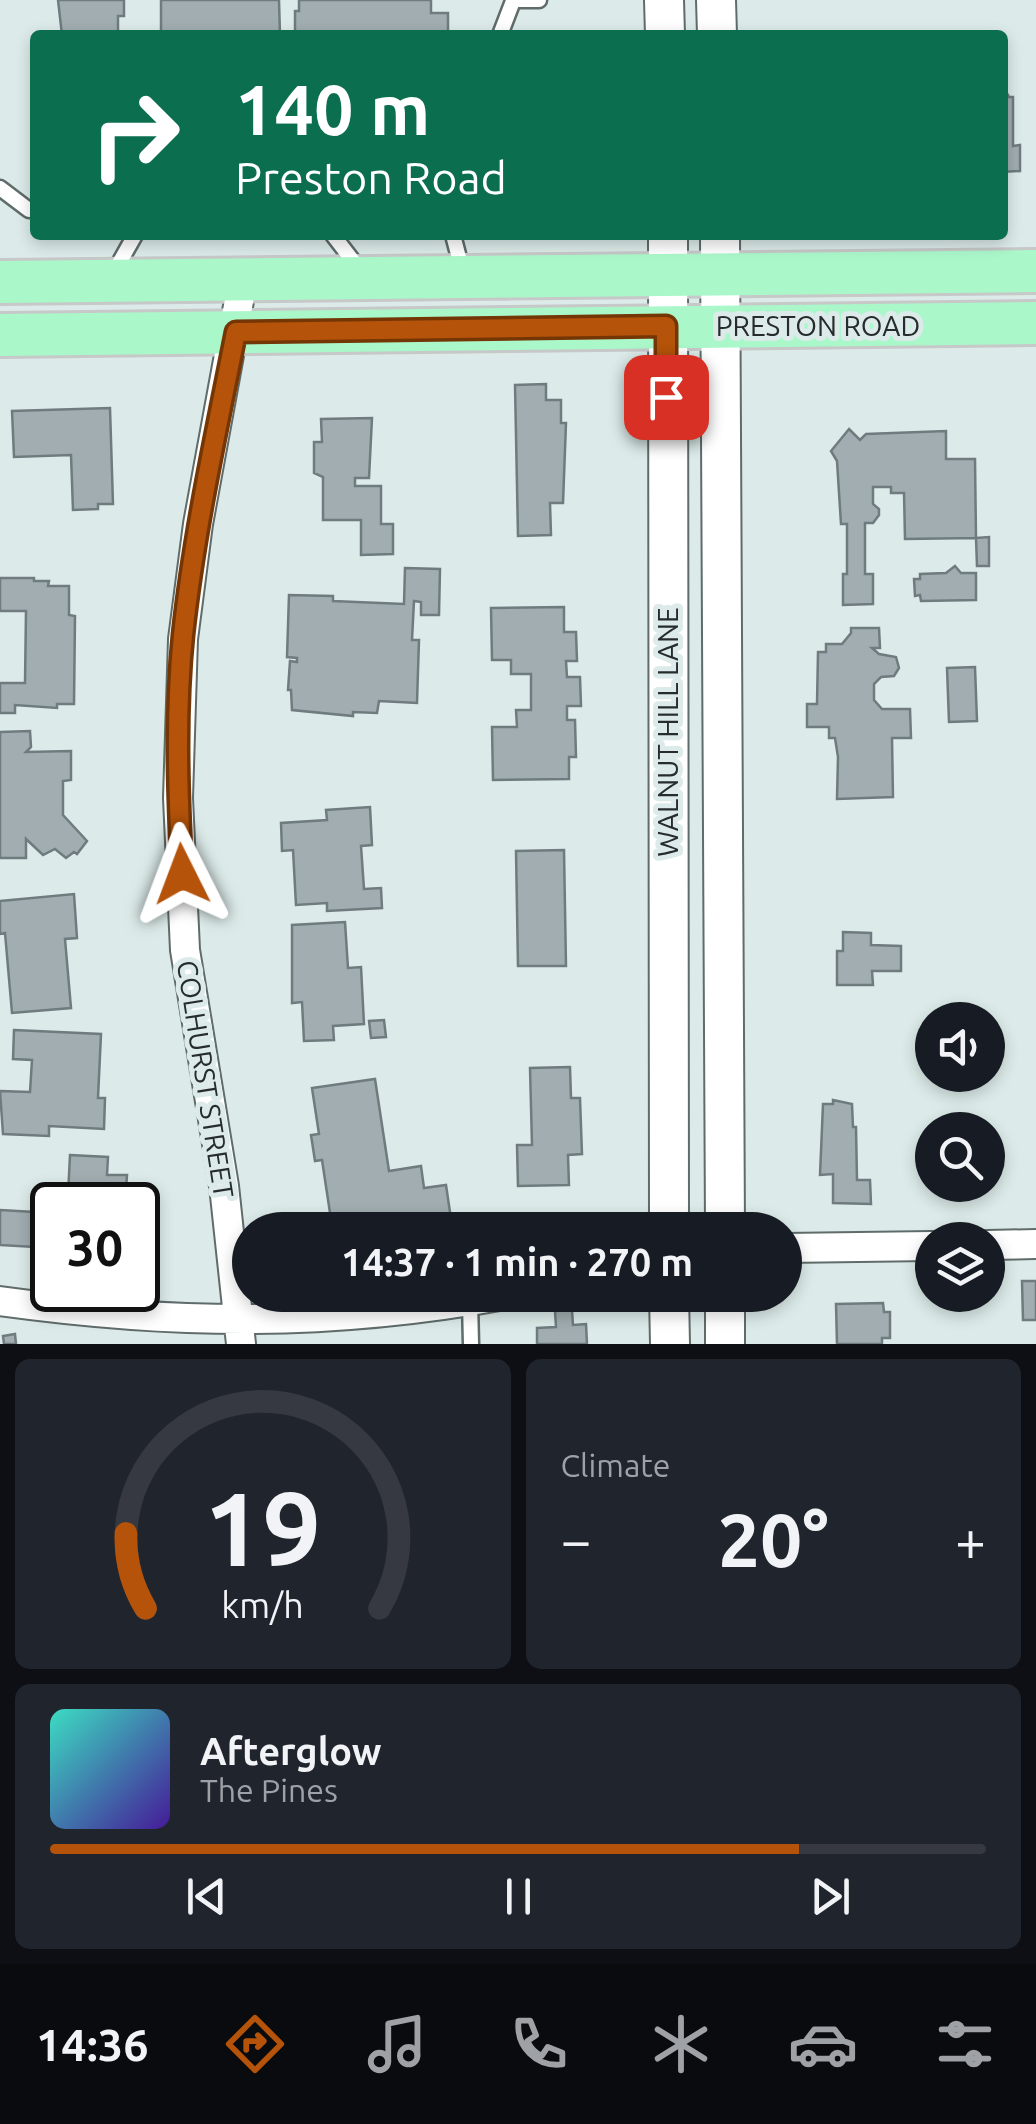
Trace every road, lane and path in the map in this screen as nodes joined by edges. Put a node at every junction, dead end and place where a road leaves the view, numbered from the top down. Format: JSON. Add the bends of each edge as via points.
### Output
{"nodes":[{"id":1,"x":513,"y":0,"type":"edge"},
{"id":2,"x":539,"y":0,"type":"edge"},
{"id":3,"x":664,"y":0,"type":"edge"},
{"id":4,"x":716,"y":0,"type":"edge"},
{"id":5,"x":502,"y":30,"type":"edge"},
{"id":6,"x":665,"y":30,"type":"edge"},
{"id":7,"x":716,"y":30,"type":"edge"},
{"id":8,"x":0,"y":188,"type":"edge"},
{"id":9,"x":30,"y":210,"type":"edge"},
{"id":10,"x":132,"y":240,"type":"edge"},
{"id":11,"x":337,"y":240,"type":"edge"},
{"id":12,"x":455,"y":240,"type":"edge"},
{"id":13,"x":720,"y":254,"type":"edge"},
{"id":14,"x":667,"y":255,"type":"edge"},
{"id":15,"x":1036,"y":271,"type":"edge"},
{"id":16,"x":464,"y":277,"type":"junction"},
{"id":17,"x":367,"y":278,"type":"junction"},
{"id":18,"x":243,"y":279,"type":"junction"},
{"id":19,"x":110,"y":281,"type":"junction"},
{"id":20,"x":0,"y":282,"type":"edge"},
{"id":21,"x":1036,"y":323,"type":"edge"},
{"id":22,"x":721,"y":325,"type":"junction"},
{"id":23,"x":666,"y":326,"type":"junction"},
{"id":24,"x":236,"y":332,"type":"junction"},
{"id":25,"x":0,"y":335,"type":"edge"},
{"id":26,"x":669,"y":1212,"type":"edge"},
{"id":27,"x":724,"y":1212,"type":"edge"},
{"id":28,"x":1036,"y":1244,"type":"edge"},
{"id":29,"x":1005,"y":1245,"type":"edge"},
{"id":30,"x":915,"y":1246,"type":"edge"},
{"id":31,"x":802,"y":1248,"type":"edge"},
{"id":32,"x":0,"y":1301,"type":"edge"},
{"id":33,"x":385,"y":1312,"type":"edge"},
{"id":34,"x":470,"y":1312,"type":"edge"},
{"id":35,"x":670,"y":1312,"type":"edge"},
{"id":36,"x":725,"y":1312,"type":"edge"},
{"id":37,"x":240,"y":1333,"type":"edge"},
{"id":38,"x":471,"y":1344,"type":"edge"},
{"id":39,"x":670,"y":1344,"type":"edge"},
{"id":40,"x":725,"y":1344,"type":"edge"}],
"edges":[{"from":1,"to":2,"type":"lane"},
{"from":1,"to":5,"type":"lane"},
{"from":3,"to":6,"type":"main road"},
{"from":4,"to":7,"type":"main road"},
{"from":8,"to":9,"type":"lane"},
{"from":10,"to":19,"type":"lane"},
{"from":11,"to":17,"type":"lane"},
{"from":12,"to":16,"type":"lane"},
{"from":13,"to":14,"type":"main road","name":"PRESTON ROAD"},
{"from":13,"to":15,"type":"main road","name":"PRESTON ROAD"},
{"from":13,"to":22,"type":"main road","name":"WALNUT HILL LANE"},
{"from":14,"to":16,"type":"main road","name":"PRESTON ROAD"},
{"from":14,"to":23,"type":"main road","name":"WALNUT HILL LANE"},
{"from":16,"to":17,"type":"main road","name":"PRESTON ROAD"},
{"from":17,"to":18,"type":"main road","name":"PRESTON ROAD"},
{"from":18,"to":19,"type":"main road","name":"PRESTON ROAD"},
{"from":18,"to":24,"type":"street","name":"COLHURST STREET"},
{"from":19,"to":20,"type":"main road","name":"PRESTON ROAD"},
{"from":21,"to":22,"type":"main road","name":"PRESTON ROAD"},
{"from":22,"to":23,"type":"main road","name":"PRESTON ROAD"},
{"from":22,"to":27,"type":"main road","name":"WALNUT HILL LANE"},
{"from":23,"to":24,"type":"main road","name":"PRESTON ROAD"},
{"from":23,"to":26,"type":"main road","name":"WALNUT HILL LANE"},
{"from":24,"to":25,"type":"main road","name":"PRESTON ROAD"},
{"from":24,"to":37,"type":"street","name":"COLHURST STREET","via":[[183,639],[178,798],[185,950],[224,1186]]},
{"from":28,"to":29,"type":"street"},
{"from":30,"to":31,"type":"street"},
{"from":32,"to":37,"type":"street"},
{"from":33,"to":37,"type":"street"},
{"from":34,"to":38,"type":"lane"},
{"from":35,"to":39,"type":"main road"},
{"from":36,"to":40,"type":"main road"}]}
